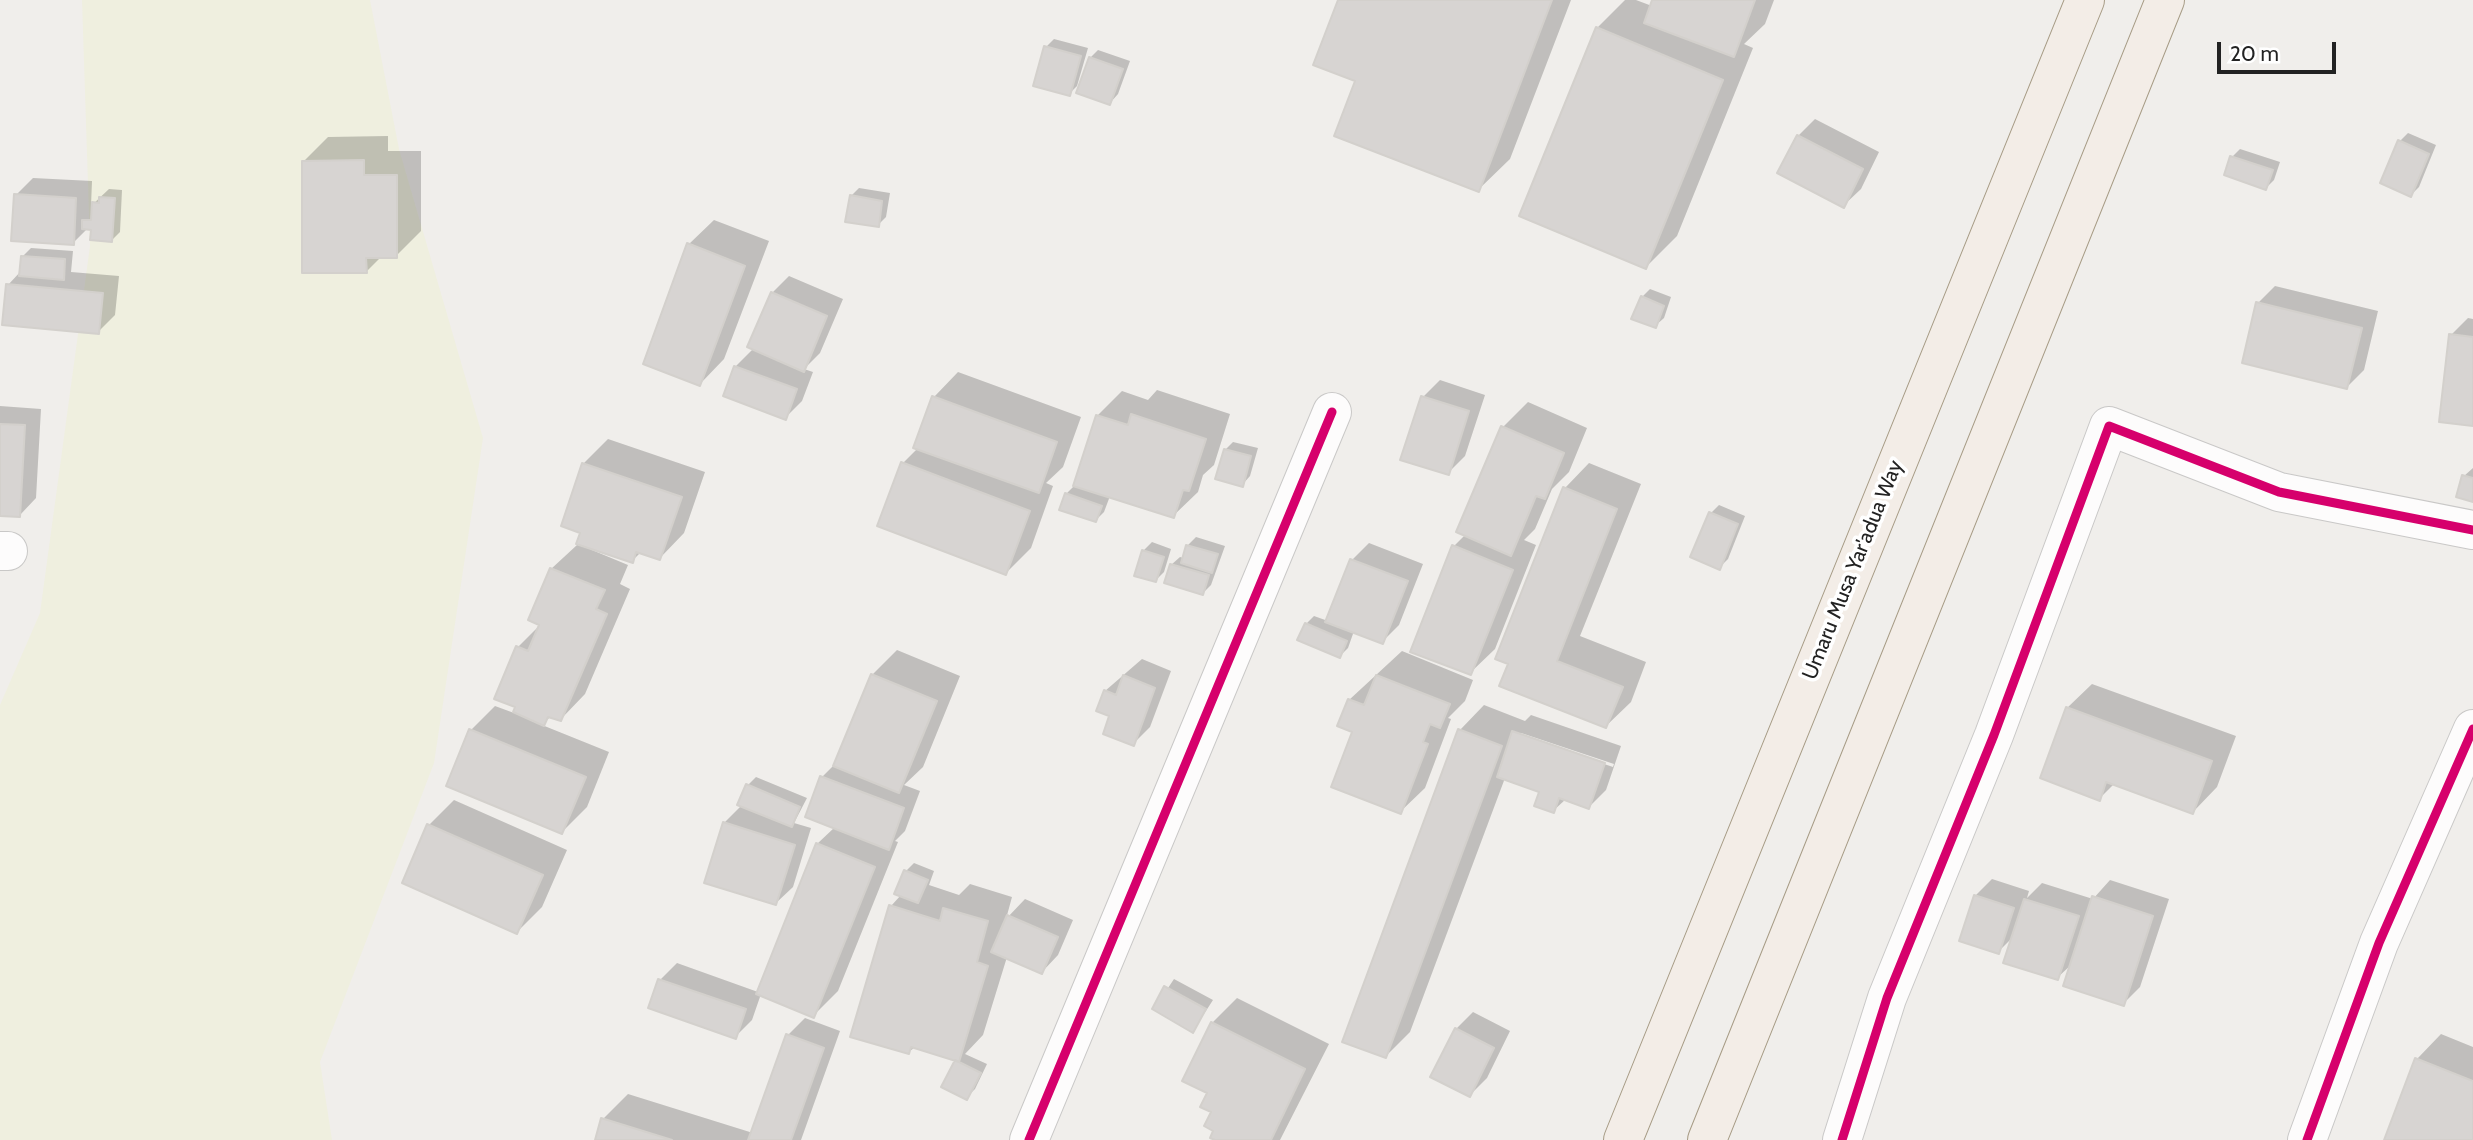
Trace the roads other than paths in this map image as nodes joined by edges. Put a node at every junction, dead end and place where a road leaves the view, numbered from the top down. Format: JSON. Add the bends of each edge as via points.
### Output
{"nodes":[{"id":1,"x":2085,"y":0,"type":"edge"},
{"id":2,"x":2165,"y":0,"type":"edge"},
{"id":3,"x":1332,"y":412,"type":"dead end"},
{"id":4,"x":2473,"y":530,"type":"edge"},
{"id":5,"x":2473,"y":729,"type":"edge"},
{"id":6,"x":1028,"y":1140,"type":"edge"},
{"id":7,"x":1623,"y":1140,"type":"edge"},
{"id":8,"x":1707,"y":1140,"type":"edge"},
{"id":9,"x":1842,"y":1140,"type":"edge"},
{"id":10,"x":2307,"y":1140,"type":"edge"}],
"edges":[{"from":1,"to":7,"type":"main road","name":"Umaru Musa Yar'adua Way"},
{"from":2,"to":8,"type":"main road"},
{"from":3,"to":6,"type":"street"},
{"from":4,"to":9,"type":"street","via":[[2279,492],[2109,426],[1994,735],[1887,998]]},
{"from":5,"to":10,"type":"street","via":[[2379,943]]}]}
